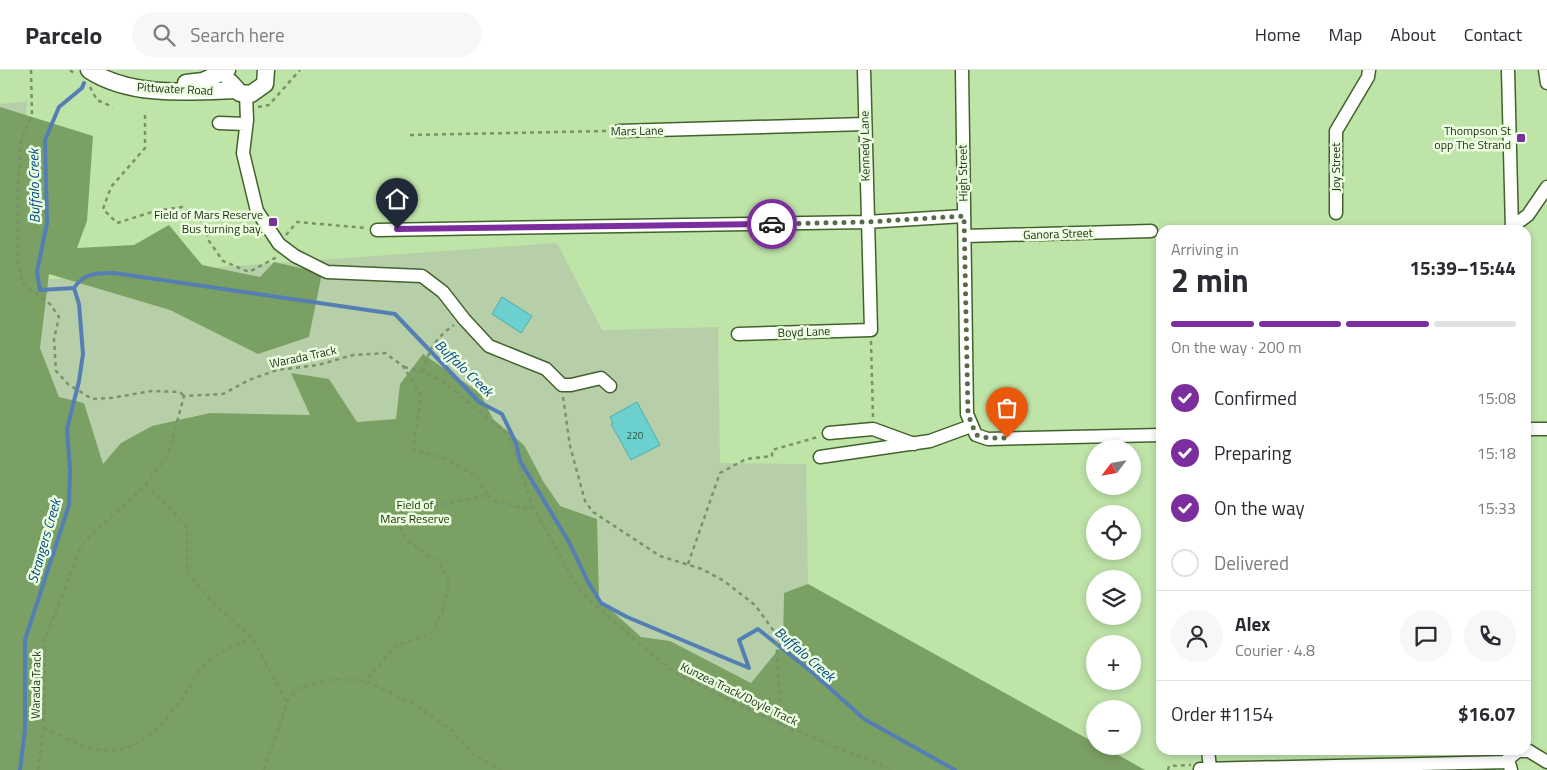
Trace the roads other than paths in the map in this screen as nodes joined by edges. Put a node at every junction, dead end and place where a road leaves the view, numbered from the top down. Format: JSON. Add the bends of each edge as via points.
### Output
{"nodes":[{"id":1,"x":108,"y":70,"type":"edge"},
{"id":2,"x":228,"y":70,"type":"edge"},
{"id":3,"x":266,"y":70,"type":"edge"},
{"id":4,"x":864,"y":70,"type":"edge"},
{"id":5,"x":962,"y":70,"type":"edge"},
{"id":6,"x":1369,"y":70,"type":"edge"},
{"id":7,"x":1508,"y":70,"type":"edge"},
{"id":8,"x":1544,"y":70,"type":"edge"},
{"id":9,"x":86,"y":77,"type":"edge"},
{"id":10,"x":1547,"y":82,"type":"edge"},
{"id":11,"x":240,"y":92,"type":"junction"},
{"id":12,"x":219,"y":123,"type":"dead end"},
{"id":13,"x":246,"y":124,"type":"junction"},
{"id":14,"x":865,"y":124,"type":"junction"},
{"id":15,"x":618,"y":131,"type":"road end"},
{"id":16,"x":1547,"y":188,"type":"edge"},
{"id":17,"x":1336,"y":213,"type":"dead end"},
{"id":18,"x":964,"y":216,"type":"junction"},
{"id":19,"x":866,"y":222,"type":"junction"},
{"id":20,"x":1512,"y":225,"type":"edge"},
{"id":21,"x":1515,"y":225,"type":"edge"},
{"id":22,"x":377,"y":230,"type":"road end"},
{"id":23,"x":1151,"y":231,"type":"dead end"},
{"id":24,"x":965,"y":236,"type":"junction"},
{"id":25,"x":738,"y":334,"type":"dead end"},
{"id":26,"x":610,"y":386,"type":"dead end"},
{"id":27,"x":971,"y":426,"type":"junction"},
{"id":28,"x":1531,"y":428,"type":"edge"},
{"id":29,"x":1547,"y":429,"type":"edge"},
{"id":30,"x":829,"y":433,"type":"road end"},
{"id":31,"x":1156,"y":435,"type":"edge"},
{"id":32,"x":914,"y":444,"type":"junction"},
{"id":33,"x":820,"y":457,"type":"dead end"},
{"id":34,"x":1531,"y":752,"type":"edge"},
{"id":35,"x":1207,"y":755,"type":"edge"},
{"id":36,"x":1547,"y":762,"type":"edge"},
{"id":37,"x":1510,"y":766,"type":"edge"},
{"id":38,"x":1381,"y":768,"type":"edge"}],
"edges":[{"from":1,"to":2,"type":"main road","name":"Pittwater Road","via":[[135,80],[193,83]]},
{"from":2,"to":11,"type":"main road","via":[[229,80]]},
{"from":3,"to":11,"type":"main road","via":[[261,88]]},
{"from":4,"to":14,"type":"street","name":"Kennedy Lane"},
{"from":5,"to":18,"type":"street","name":"High Street"},
{"from":6,"to":17,"type":"street","name":"Joy Street","via":[[1336,131]]},
{"from":7,"to":20,"type":"street"},
{"from":8,"to":10,"type":"street"},
{"from":9,"to":11,"type":"main road","name":"Pittwater Road","via":[[138,88]]},
{"from":11,"to":13,"type":"street"},
{"from":12,"to":13,"type":"street"},
{"from":13,"to":26,"type":"street","via":[[243,153],[257,211],[280,245],[295,256],[327,272],[422,276],[443,292],[489,346],[546,369],[562,385],[601,378]]},
{"from":14,"to":15,"type":"street","name":"Mars Lane"},
{"from":14,"to":19,"type":"street","name":"Kennedy Lane"},
{"from":16,"to":21,"type":"street"},
{"from":18,"to":19,"type":"street"},
{"from":18,"to":24,"type":"street","name":"High Street"},
{"from":19,"to":22,"type":"street"},
{"from":19,"to":25,"type":"street","name":"Boyd Lane","via":[[871,330]]},
{"from":23,"to":24,"type":"street","name":"Ganora Street"},
{"from":24,"to":27,"type":"street","name":"High Street","via":[[968,414]]},
{"from":27,"to":31,"type":"street","via":[[976,435],[988,438]]},
{"from":27,"to":32,"type":"street","via":[[930,442]]},
{"from":28,"to":29,"type":"street"},
{"from":30,"to":32,"type":"street","via":[[873,429]]},
{"from":32,"to":33,"type":"street"},
{"from":34,"to":36,"type":"street"},
{"from":35,"to":38,"type":"street","via":[[1205,769]]},
{"from":37,"to":38,"type":"street"}]}
